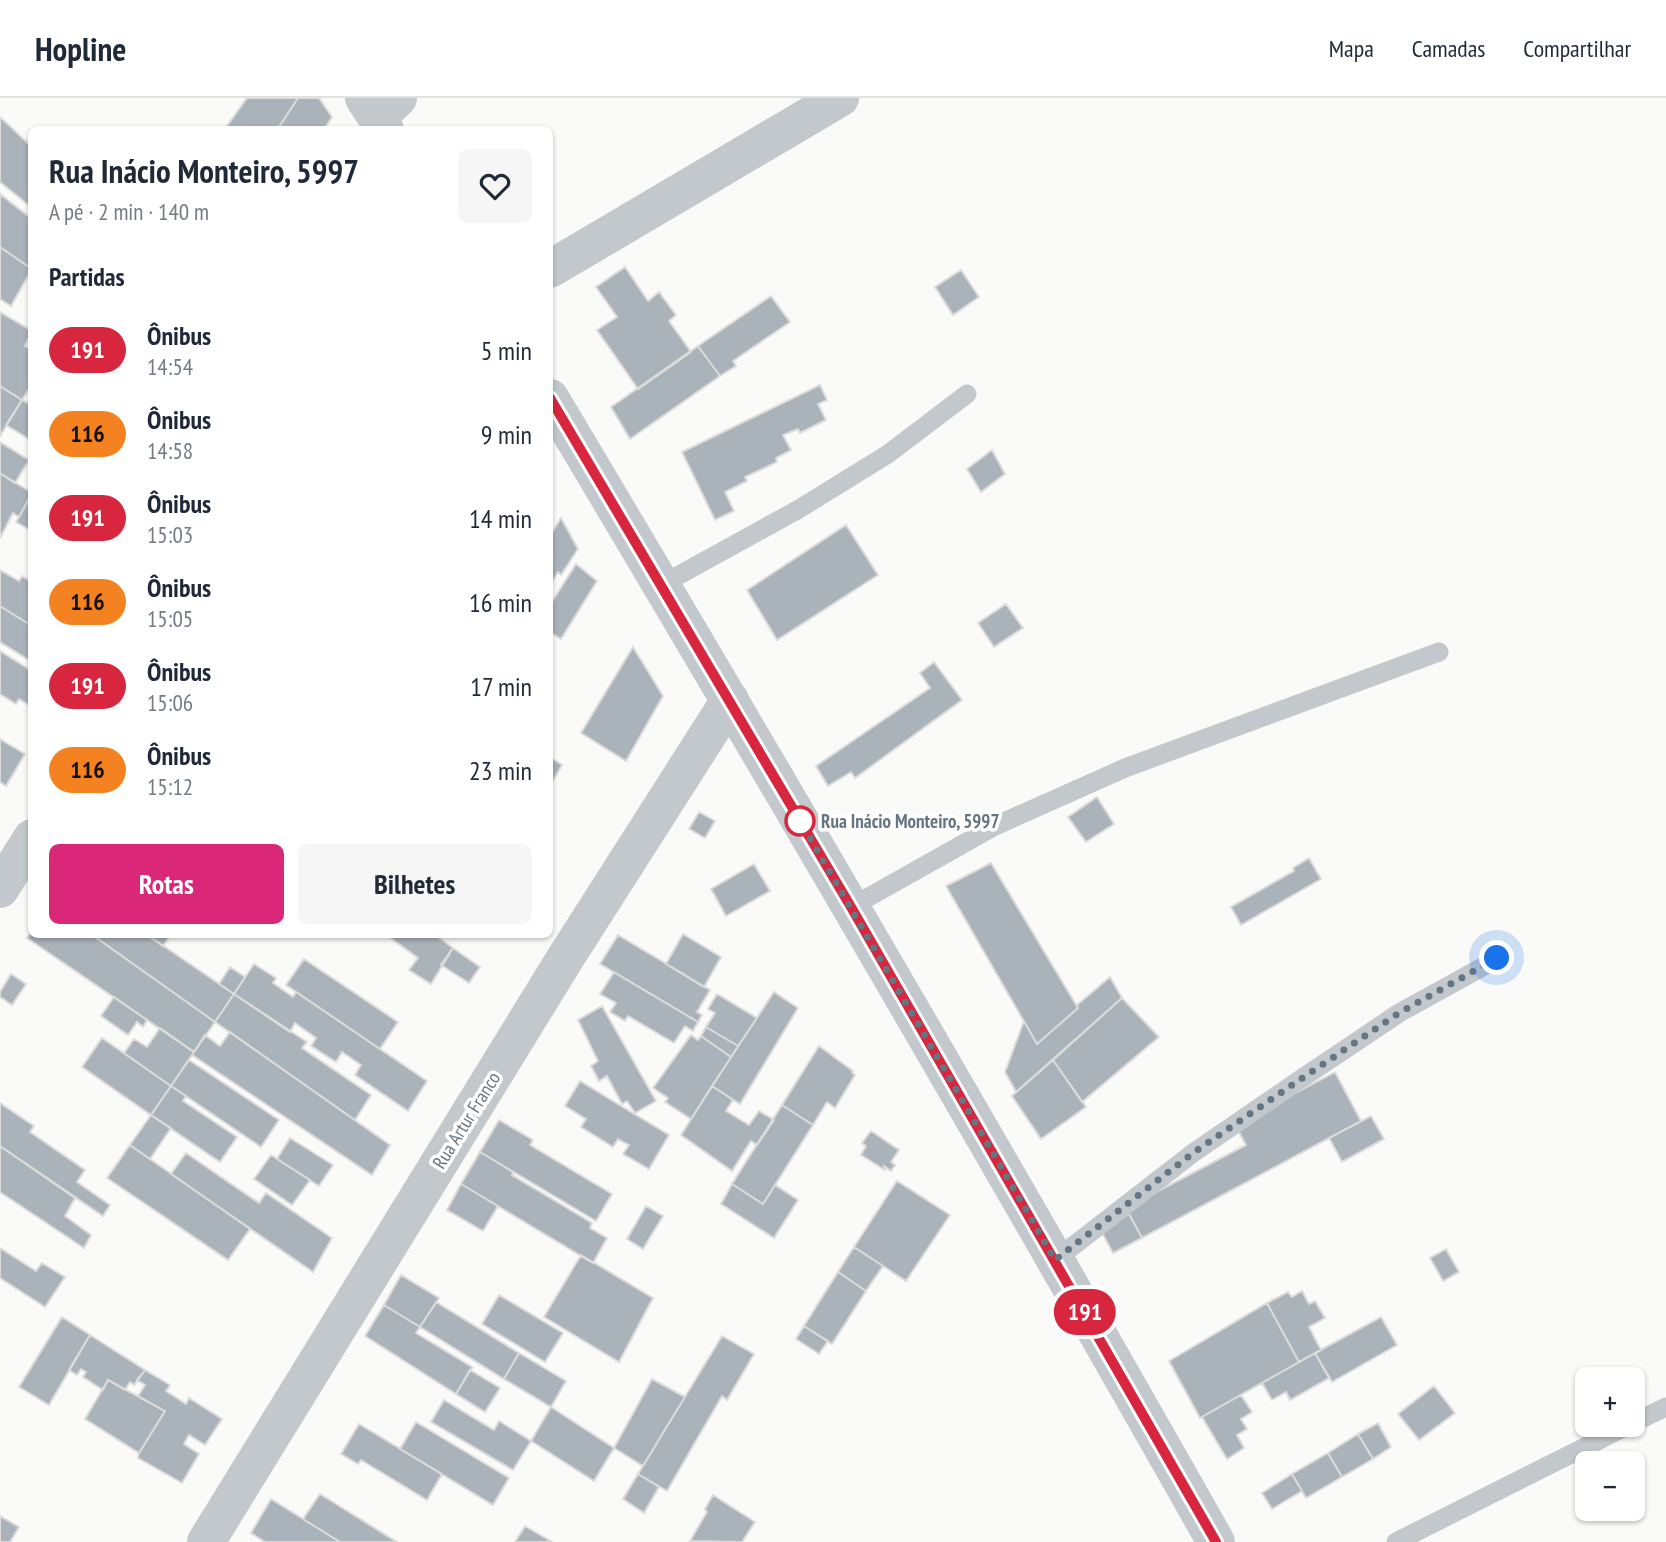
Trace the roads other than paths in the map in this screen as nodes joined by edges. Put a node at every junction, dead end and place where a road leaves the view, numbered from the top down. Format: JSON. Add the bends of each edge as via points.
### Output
{"nodes":[{"id":1,"x":840,"y":98,"type":"edge"},
{"id":2,"x":553,"y":267,"type":"edge"},
{"id":3,"x":967,"y":394,"type":"dead end"},
{"id":4,"x":553,"y":403,"type":"edge"},
{"id":5,"x":661,"y":585,"type":"junction"},
{"id":6,"x":1439,"y":652,"type":"dead end"},
{"id":7,"x":730,"y":700,"type":"junction"},
{"id":8,"x":28,"y":844,"type":"edge"},
{"id":9,"x":0,"y":889,"type":"edge"},
{"id":10,"x":851,"y":907,"type":"junction"},
{"id":11,"x":1497,"y":958,"type":"dead end"},
{"id":12,"x":1055,"y":1260,"type":"junction"},
{"id":13,"x":1666,"y":1407,"type":"edge"},
{"id":14,"x":1645,"y":1418,"type":"edge"},
{"id":15,"x":1606,"y":1437,"type":"edge"},
{"id":16,"x":206,"y":1542,"type":"edge"},
{"id":17,"x":1216,"y":1542,"type":"edge"},
{"id":18,"x":1396,"y":1542,"type":"edge"}],
"edges":[{"from":1,"to":2,"type":"street"},
{"from":3,"to":5,"type":"lane","via":[[888,454]]},
{"from":4,"to":5,"type":"street"},
{"from":5,"to":7,"type":"street"},
{"from":6,"to":10,"type":"lane","via":[[1113,774],[995,826]]},
{"from":7,"to":10,"type":"street"},
{"from":7,"to":16,"type":"street","name":"Rua Artur Franco"},
{"from":8,"to":9,"type":"street"},
{"from":10,"to":12,"type":"street"},
{"from":11,"to":12,"type":"lane","via":[[1399,1013],[1295,1083],[1193,1153]]},
{"from":12,"to":17,"type":"street"},
{"from":13,"to":14,"type":"lane"},
{"from":15,"to":18,"type":"lane"}]}
